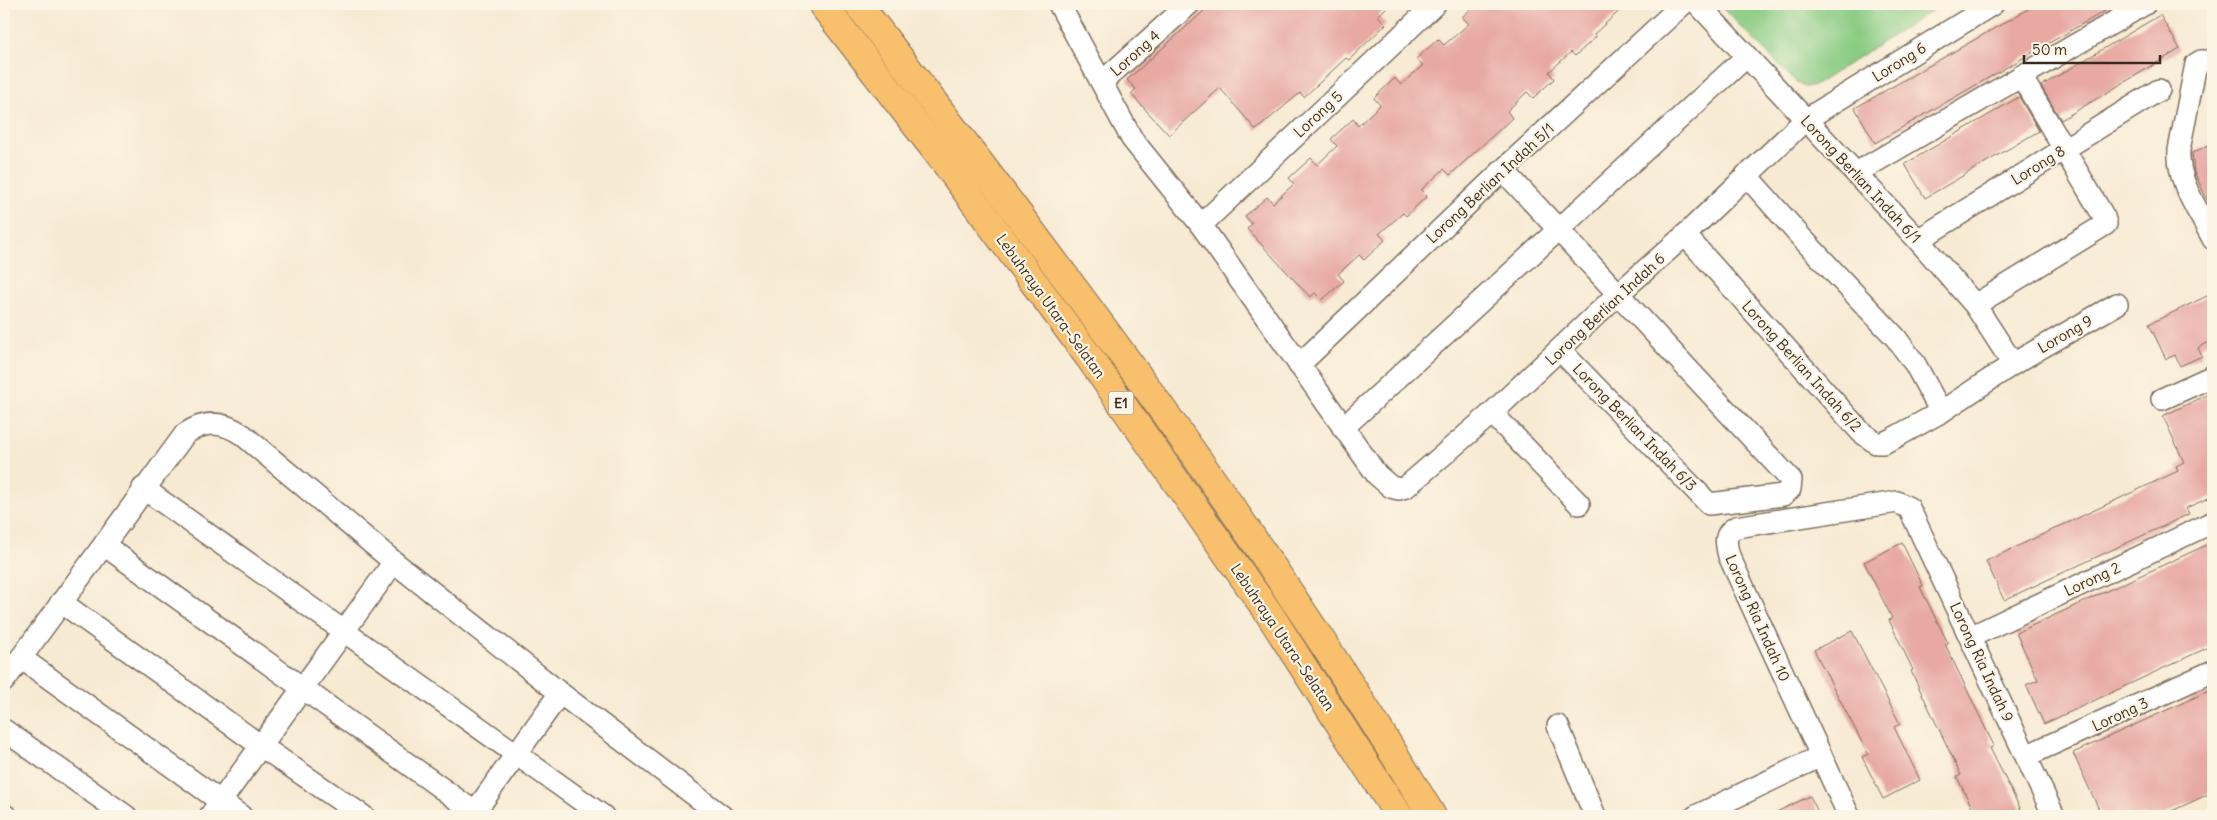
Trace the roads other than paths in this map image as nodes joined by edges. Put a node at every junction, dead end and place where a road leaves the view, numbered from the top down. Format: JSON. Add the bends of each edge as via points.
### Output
{"nodes":[{"id":1,"x":822,"y":4,"type":"edge"},
{"id":2,"x":858,"y":4,"type":"edge"},
{"id":3,"x":1059,"y":4,"type":"edge"},
{"id":4,"x":1189,"y":4,"type":"edge"},
{"id":5,"x":1435,"y":4,"type":"edge"},
{"id":6,"x":1683,"y":4,"type":"edge"},
{"id":7,"x":1698,"y":4,"type":"edge"},
{"id":8,"x":1993,"y":4,"type":"edge"},
{"id":9,"x":2146,"y":4,"type":"edge"},
{"id":10,"x":1746,"y":57,"type":"junction"},
{"id":11,"x":2213,"y":61,"type":"edge"},
{"id":12,"x":2020,"y":76,"type":"junction"},
{"id":13,"x":1102,"y":82,"type":"junction"},
{"id":14,"x":2159,"y":90,"type":"dead end"},
{"id":15,"x":1805,"y":120,"type":"junction"},
{"id":16,"x":2064,"y":149,"type":"junction"},
{"id":17,"x":1503,"y":170,"type":"junction"},
{"id":18,"x":1856,"y":173,"type":"junction"},
{"id":19,"x":1746,"y":175,"type":"junction"},
{"id":20,"x":1201,"y":225,"type":"junction"},
{"id":21,"x":1557,"y":231,"type":"junction"},
{"id":22,"x":1685,"y":235,"type":"junction"},
{"id":23,"x":2213,"y":239,"type":"edge"},
{"id":24,"x":1918,"y":240,"type":"junction"},
{"id":25,"x":1617,"y":295,"type":"junction"},
{"id":26,"x":2117,"y":304,"type":"dead end"},
{"id":27,"x":1975,"y":305,"type":"junction"},
{"id":28,"x":1560,"y":350,"type":"junction"},
{"id":29,"x":2013,"y":364,"type":"junction"},
{"id":30,"x":1299,"y":365,"type":"junction"},
{"id":31,"x":2213,"y":376,"type":"edge"},
{"id":32,"x":2162,"y":399,"type":"dead end"},
{"id":33,"x":1940,"y":412,"type":"junction"},
{"id":34,"x":1492,"y":413,"type":"junction"},
{"id":35,"x":1343,"y":428,"type":"junction"},
{"id":36,"x":143,"y":488,"type":"junction"},
{"id":37,"x":1579,"y":504,"type":"dead end"},
{"id":38,"x":1909,"y":508,"type":"joint"},
{"id":39,"x":2213,"y":522,"type":"edge"},
{"id":40,"x":104,"y":545,"type":"junction"},
{"id":41,"x":394,"y":562,"type":"junction"},
{"id":42,"x":62,"y":602,"type":"junction"},
{"id":43,"x":344,"y":632,"type":"junction"},
{"id":44,"x":1970,"y":636,"type":"junction"},
{"id":45,"x":21,"y":658,"type":"junction"},
{"id":46,"x":2213,"y":671,"type":"edge"},
{"id":47,"x":4,"y":681,"type":"edge"},
{"id":48,"x":303,"y":688,"type":"junction"},
{"id":49,"x":560,"y":693,"type":"junction"},
{"id":50,"x":1558,"y":726,"type":"dead end"},
{"id":51,"x":4,"y":730,"type":"edge"},
{"id":52,"x":261,"y":746,"type":"junction"},
{"id":53,"x":516,"y":755,"type":"junction"},
{"id":54,"x":1820,"y":756,"type":"junction"},
{"id":55,"x":2026,"y":756,"type":"junction"},
{"id":56,"x":215,"y":809,"type":"edge"},
{"id":57,"x":476,"y":815,"type":"edge"},
{"id":58,"x":126,"y":816,"type":"edge"},
{"id":59,"x":241,"y":816,"type":"edge"},
{"id":60,"x":363,"y":816,"type":"edge"},
{"id":61,"x":603,"y":816,"type":"edge"},
{"id":62,"x":722,"y":816,"type":"edge"},
{"id":63,"x":1399,"y":816,"type":"edge"},
{"id":64,"x":1432,"y":816,"type":"edge"},
{"id":65,"x":1595,"y":816,"type":"edge"},
{"id":66,"x":1696,"y":816,"type":"edge"},
{"id":67,"x":1849,"y":816,"type":"edge"},
{"id":68,"x":2054,"y":816,"type":"edge"}],
"edges":[{"from":1,"to":63,"type":"highway","name":"Lebuhraya Utara–Selatan","number":"E1","via":[[947,165],[1128,412],[1270,615]]},
{"from":2,"to":64,"type":"highway","name":"Lebuhraya Utara–Selatan","number":"E1","via":[[969,148],[1232,508],[1320,638]]},
{"from":3,"to":13,"type":"street"},
{"from":4,"to":13,"type":"street","name":"Lorong 4"},
{"from":5,"to":20,"type":"street","name":"Lorong 5"},
{"from":6,"to":17,"type":"street","name":"Lorong Berlian Indah 5/1"},
{"from":7,"to":10,"type":"street","name":"Lorong Berlian Indah 6/1"},
{"from":8,"to":15,"type":"street","name":"Lorong 6"},
{"from":9,"to":12,"type":"street"},
{"from":10,"to":15,"type":"street","name":"Lorong Berlian Indah 6/1"},
{"from":10,"to":21,"type":"street"},
{"from":11,"to":23,"type":"street","via":[[2196,64],[2178,164],[2182,179]]},
{"from":12,"to":16,"type":"street"},
{"from":12,"to":18,"type":"street"},
{"from":13,"to":20,"type":"street","via":[[1132,139]]},
{"from":14,"to":16,"type":"street","name":"Lorong 8"},
{"from":15,"to":18,"type":"street","name":"Lorong Berlian Indah 6/1"},
{"from":15,"to":19,"type":"street","name":"Lorong Berlian Indah 6"},
{"from":16,"to":24,"type":"street","name":"Lorong 8"},
{"from":16,"to":27,"type":"street","via":[[2106,224]]},
{"from":17,"to":21,"type":"street"},
{"from":17,"to":30,"type":"street","name":"Lorong Berlian Indah 5/1"},
{"from":18,"to":24,"type":"street","name":"Lorong Berlian Indah 6/1"},
{"from":19,"to":22,"type":"street","name":"Lorong Berlian Indah 6"},
{"from":19,"to":33,"type":"street","via":[[1896,338],[1915,364]]},
{"from":20,"to":30,"type":"street"},
{"from":21,"to":25,"type":"street"},
{"from":21,"to":35,"type":"street"},
{"from":22,"to":25,"type":"street","name":"Lorong Berlian Indah 6"},
{"from":22,"to":33,"type":"street","name":"Lorong Berlian Indah 6/2","via":[[1869,439],[1882,443]]},
{"from":24,"to":27,"type":"street","name":"Lorong Berlian Indah 6/1"},
{"from":25,"to":28,"type":"street","name":"Lorong Berlian Indah 6"},
{"from":25,"to":28,"type":"street","name":"Lorong Berlian Indah 6/3","via":[[1791,480],[1790,489],[1783,495],[1709,504]]},
{"from":26,"to":29,"type":"street","name":"Lorong 9"},
{"from":27,"to":29,"type":"street","name":"Lorong Berlian Indah 6/1"},
{"from":28,"to":34,"type":"street","name":"Lorong Berlian Indah 6"},
{"from":29,"to":33,"type":"street","name":"Lorong Berlian Indah 6/2"},
{"from":30,"to":35,"type":"street"},
{"from":31,"to":32,"type":"street"},
{"from":34,"to":35,"type":"street","name":"Lorong Berlian Indah 6","via":[[1422,474],[1399,489],[1383,482]]},
{"from":34,"to":37,"type":"street"},
{"from":36,"to":40,"type":"street"},
{"from":36,"to":41,"type":"street","via":[[185,434],[203,424],[232,426]]},
{"from":36,"to":43,"type":"street"},
{"from":38,"to":44,"type":"street","name":"Lorong Ria Indah 9"},
{"from":38,"to":54,"type":"street","name":"Lorong Ria Indah 10","via":[[1897,502],[1816,514],[1736,527],[1726,537],[1729,556]]},
{"from":39,"to":44,"type":"street","name":"Lorong 2"},
{"from":40,"to":42,"type":"street"},
{"from":40,"to":48,"type":"street"},
{"from":41,"to":43,"type":"street"},
{"from":41,"to":49,"type":"street"},
{"from":42,"to":45,"type":"street"},
{"from":42,"to":52,"type":"street"},
{"from":43,"to":48,"type":"street"},
{"from":43,"to":53,"type":"street"},
{"from":44,"to":55,"type":"street","name":"Lorong Ria Indah 9"},
{"from":45,"to":47,"type":"street"},
{"from":45,"to":56,"type":"street"},
{"from":46,"to":55,"type":"street","name":"Lorong 3"},
{"from":48,"to":52,"type":"street"},
{"from":48,"to":57,"type":"street"},
{"from":49,"to":53,"type":"street"},
{"from":49,"to":62,"type":"street"},
{"from":50,"to":65,"type":"street"},
{"from":51,"to":58,"type":"street"},
{"from":52,"to":56,"type":"street"},
{"from":52,"to":60,"type":"street"},
{"from":53,"to":57,"type":"street"},
{"from":53,"to":61,"type":"street"},
{"from":54,"to":66,"type":"street"},
{"from":54,"to":67,"type":"street","name":"Lorong Ria Indah 10"},
{"from":55,"to":68,"type":"street","name":"Lorong Ria Indah 9"},
{"from":56,"to":59,"type":"street"}]}
